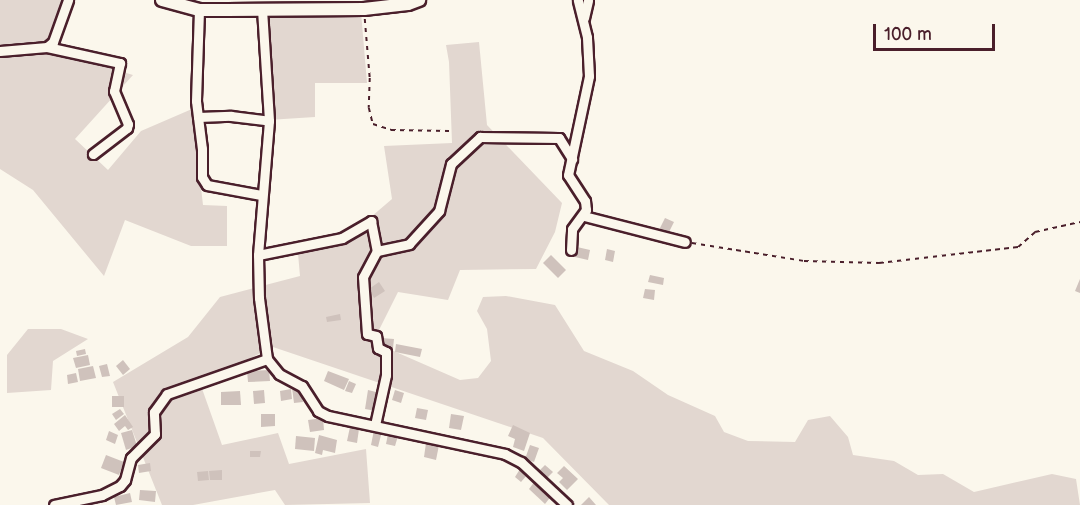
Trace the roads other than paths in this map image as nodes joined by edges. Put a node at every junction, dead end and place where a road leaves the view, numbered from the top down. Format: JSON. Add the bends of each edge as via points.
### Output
{"nodes":[{"id":1,"x":68,"y":0,"type":"edge"},
{"id":2,"x":162,"y":0,"type":"edge"},
{"id":3,"x":419,"y":0,"type":"edge"},
{"id":4,"x":578,"y":0,"type":"edge"},
{"id":5,"x":588,"y":0,"type":"edge"},
{"id":6,"x":319,"y":4,"type":"edge"},
{"id":7,"x":262,"y":9,"type":"junction"},
{"id":8,"x":199,"y":10,"type":"junction"},
{"id":9,"x":584,"y":18,"type":"junction"},
{"id":10,"x":47,"y":47,"type":"junction"},
{"id":11,"x":0,"y":51,"type":"edge"},
{"id":12,"x":198,"y":117,"type":"junction"},
{"id":13,"x":269,"y":121,"type":"junction"},
{"id":14,"x":93,"y":154,"type":"dead end"},
{"id":15,"x":572,"y":159,"type":"junction"},
{"id":16,"x":261,"y":195,"type":"junction"},
{"id":17,"x":584,"y":216,"type":"junction"},
{"id":18,"x":685,"y":242,"type":"road end"},
{"id":19,"x":571,"y":250,"type":"dead end"},
{"id":20,"x":377,"y":251,"type":"junction"},
{"id":21,"x":258,"y":255,"type":"junction"},
{"id":22,"x":267,"y":359,"type":"junction"},
{"id":23,"x":375,"y":424,"type":"junction"},
{"id":24,"x":54,"y":505,"type":"edge"},
{"id":25,"x":567,"y":505,"type":"edge"}],
"edges":[{"from":1,"to":10,"type":"street"},
{"from":2,"to":8,"type":"street"},
{"from":3,"to":6,"type":"street","via":[[364,9]]},
{"from":4,"to":9,"type":"street"},
{"from":5,"to":9,"type":"street"},
{"from":6,"to":7,"type":"street"},
{"from":7,"to":8,"type":"street"},
{"from":7,"to":13,"type":"street"},
{"from":8,"to":12,"type":"street"},
{"from":9,"to":15,"type":"street","via":[[589,76]]},
{"from":10,"to":11,"type":"street"},
{"from":10,"to":14,"type":"street","via":[[120,63],[114,91],[127,128]]},
{"from":12,"to":13,"type":"street"},
{"from":12,"to":16,"type":"street","via":[[204,183]]},
{"from":13,"to":16,"type":"street"},
{"from":15,"to":17,"type":"street","via":[[568,174],[585,201]]},
{"from":15,"to":20,"type":"street","via":[[560,138],[480,137],[451,164],[439,211],[409,244]]},
{"from":16,"to":21,"type":"street"},
{"from":17,"to":18,"type":"street"},
{"from":17,"to":19,"type":"street","via":[[572,229]]},
{"from":20,"to":21,"type":"street","via":[[371,221],[342,238]]},
{"from":20,"to":23,"type":"street","via":[[363,277],[367,334],[376,336],[378,348],[386,352],[386,375]]},
{"from":21,"to":22,"type":"street"},
{"from":22,"to":23,"type":"street","via":[[279,374],[302,386],[318,411]]},
{"from":22,"to":24,"type":"street","via":[[167,394],[154,412],[154,434],[130,458],[120,486],[102,495]]},
{"from":23,"to":25,"type":"street","via":[[506,454],[521,462]]}]}
